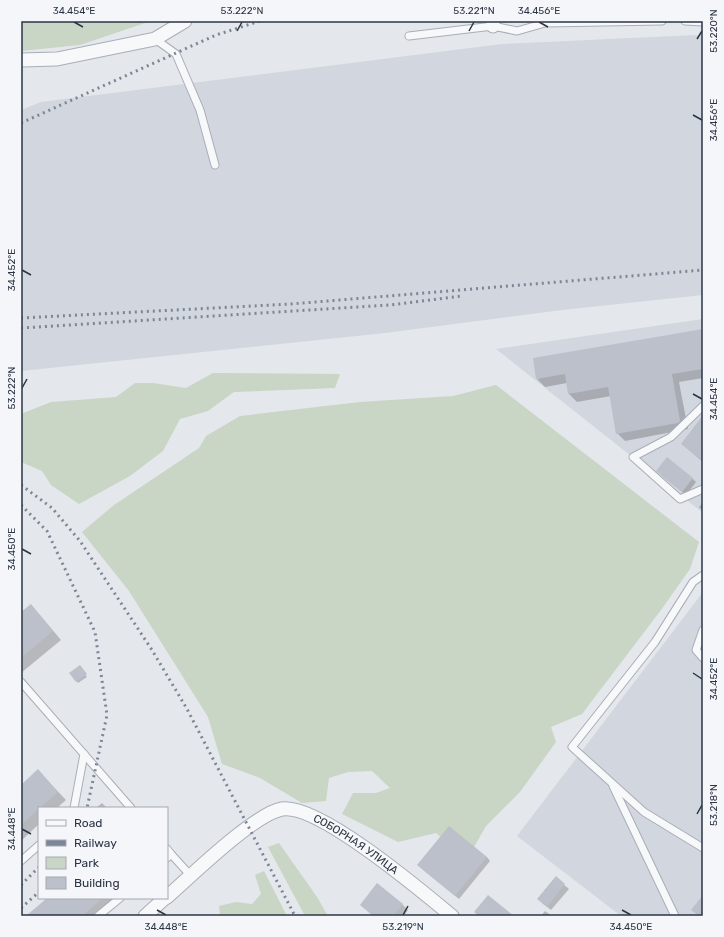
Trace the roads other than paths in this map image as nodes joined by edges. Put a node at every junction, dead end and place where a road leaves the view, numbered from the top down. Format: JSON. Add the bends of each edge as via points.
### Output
{"nodes":[{"id":1,"x":185,"y":21,"type":"edge"},
{"id":2,"x":662,"y":21,"type":"edge"},
{"id":3,"x":685,"y":21,"type":"edge"},
{"id":4,"x":703,"y":22,"type":"edge"},
{"id":5,"x":493,"y":24,"type":"edge"},
{"id":6,"x":409,"y":36,"type":"dead end"},
{"id":7,"x":155,"y":39,"type":"junction"},
{"id":8,"x":21,"y":60,"type":"edge"},
{"id":9,"x":215,"y":165,"type":"dead end"},
{"id":10,"x":703,"y":406,"type":"edge"},
{"id":11,"x":703,"y":489,"type":"edge"},
{"id":12,"x":703,"y":575,"type":"edge"},
{"id":13,"x":703,"y":630,"type":"edge"},
{"id":14,"x":703,"y":658,"type":"edge"},
{"id":15,"x":21,"y":682,"type":"edge"},
{"id":16,"x":84,"y":754,"type":"junction"},
{"id":17,"x":611,"y":782,"type":"junction"},
{"id":18,"x":74,"y":807,"type":"edge"},
{"id":19,"x":130,"y":807,"type":"edge"},
{"id":20,"x":38,"y":846,"type":"edge"},
{"id":21,"x":703,"y":848,"type":"edge"},
{"id":22,"x":168,"y":854,"type":"edge"},
{"id":23,"x":21,"y":861,"type":"edge"},
{"id":24,"x":190,"y":876,"type":"junction"},
{"id":25,"x":168,"y":895,"type":"edge"},
{"id":26,"x":119,"y":899,"type":"edge"},
{"id":27,"x":164,"y":899,"type":"edge"},
{"id":28,"x":98,"y":916,"type":"edge"},
{"id":29,"x":145,"y":916,"type":"edge"},
{"id":30,"x":452,"y":916,"type":"edge"},
{"id":31,"x":675,"y":916,"type":"edge"}],
"edges":[{"from":1,"to":7,"type":"street"},
{"from":2,"to":5,"type":"lane","via":[[545,23],[517,31]]},
{"from":3,"to":4,"type":"lane"},
{"from":5,"to":6,"type":"lane"},
{"from":7,"to":8,"type":"street","via":[[57,59]]},
{"from":7,"to":9,"type":"lane","via":[[176,54],[200,110]]},
{"from":10,"to":11,"type":"lane","via":[[672,437],[633,457],[680,499]]},
{"from":12,"to":17,"type":"lane","via":[[693,582],[655,642],[572,747]]},
{"from":13,"to":14,"type":"lane","via":[[696,650]]},
{"from":15,"to":16,"type":"lane"},
{"from":16,"to":18,"type":"lane"},
{"from":16,"to":19,"type":"lane"},
{"from":17,"to":21,"type":"lane","via":[[644,812]]},
{"from":17,"to":31,"type":"lane"},
{"from":20,"to":23,"type":"lane"},
{"from":22,"to":24,"type":"lane"},
{"from":24,"to":25,"type":"street","name":"СОБОРНАЯ УЛИЦА"},
{"from":24,"to":30,"type":"street","name":"СОБОРНАЯ УЛИЦА","via":[[249,826],[282,809],[297,811],[336,829],[404,876]]},
{"from":26,"to":28,"type":"lane"},
{"from":27,"to":29,"type":"street","name":"СОБОРНАЯ УЛИЦА"}]}
